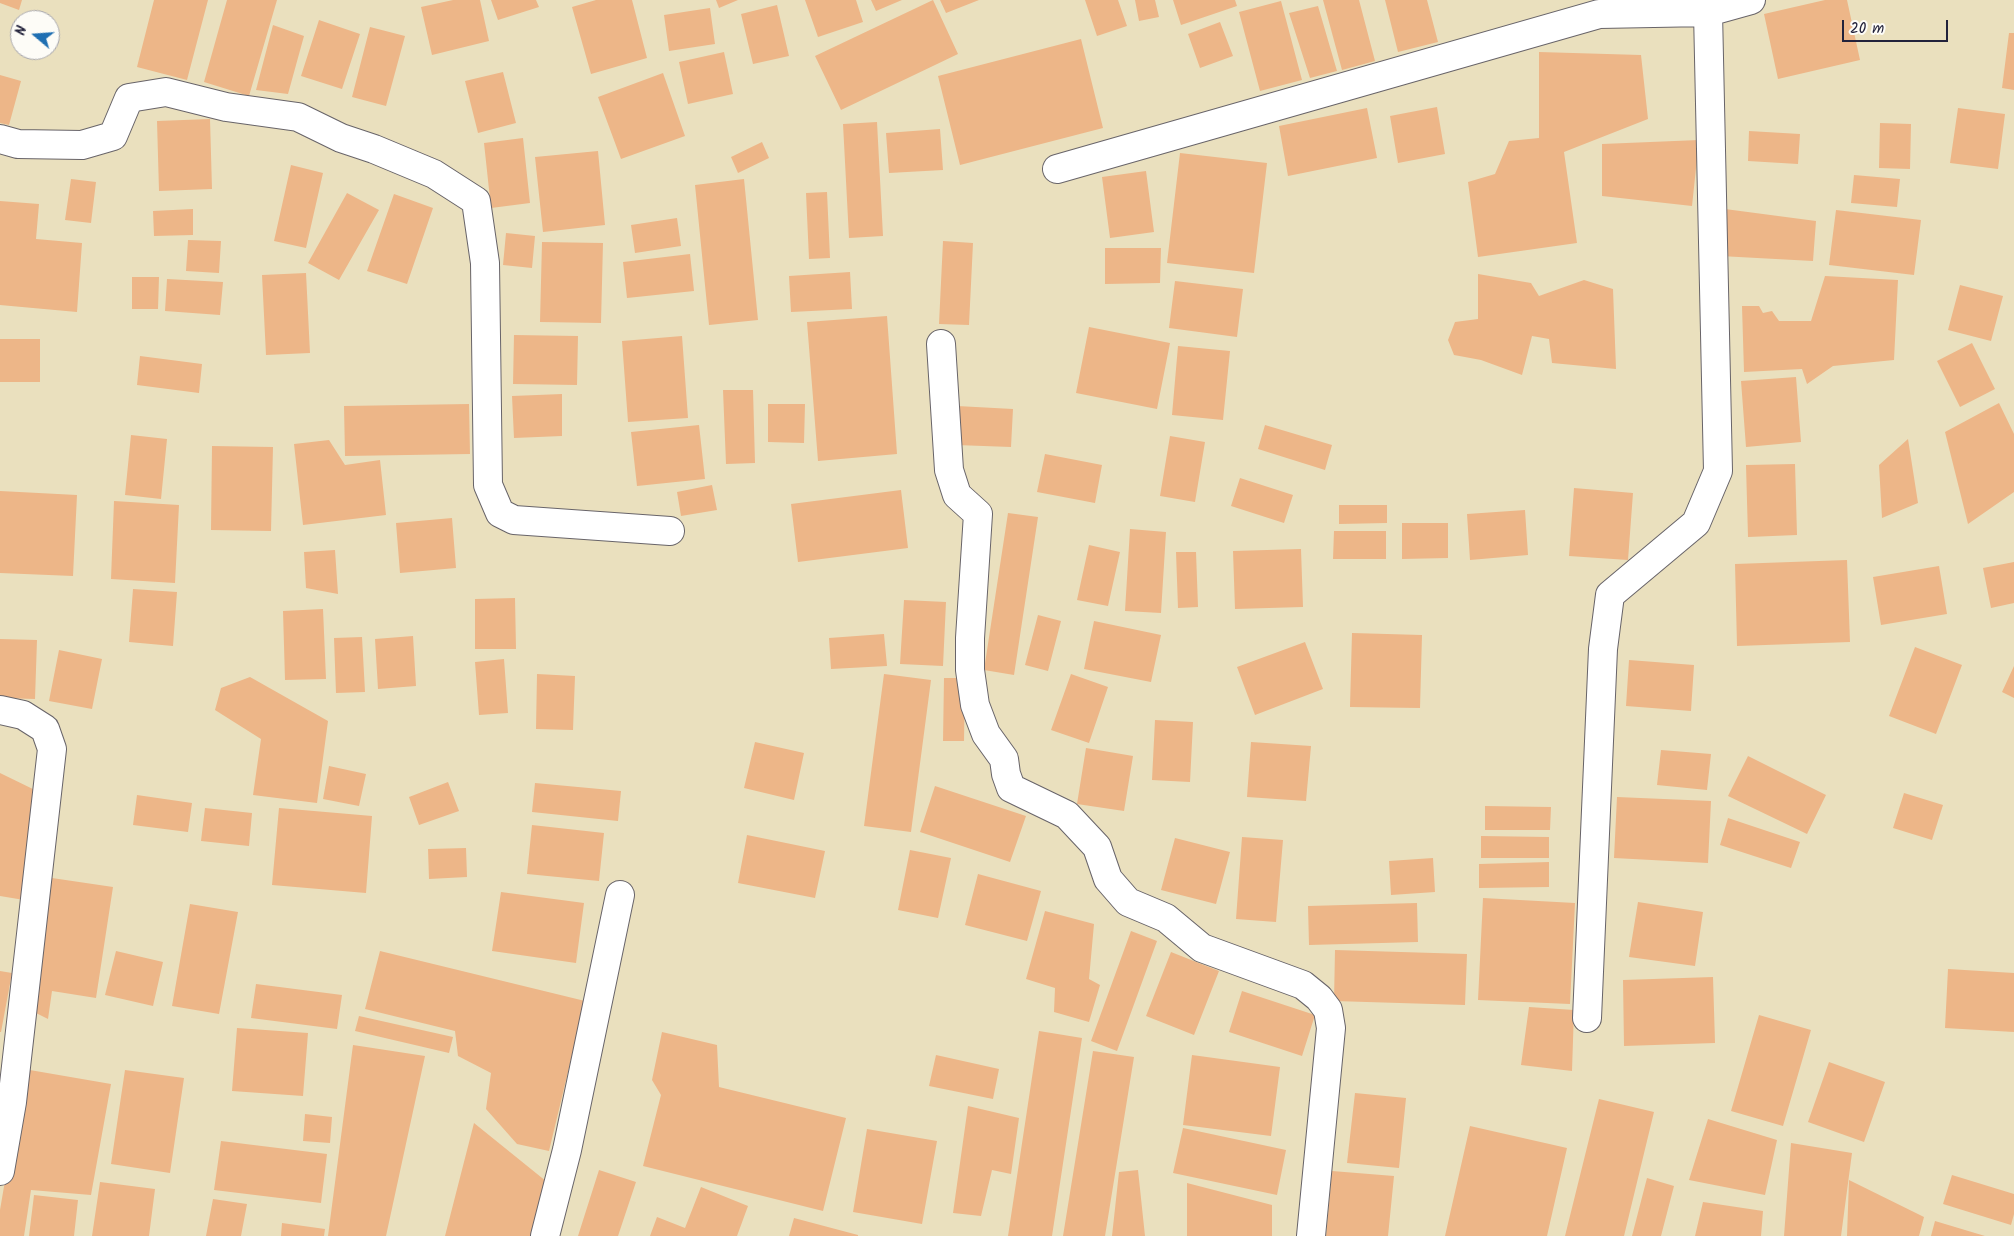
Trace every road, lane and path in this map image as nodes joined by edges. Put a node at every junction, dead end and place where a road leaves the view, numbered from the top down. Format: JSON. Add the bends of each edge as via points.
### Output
{"nodes":[{"id":1,"x":1751,"y":0,"type":"edge"},
{"id":2,"x":1708,"y":12,"type":"junction"},
{"id":3,"x":0,"y":139,"type":"edge"},
{"id":4,"x":1056,"y":169,"type":"dead end"},
{"id":5,"x":941,"y":344,"type":"dead end"},
{"id":6,"x":670,"y":532,"type":"dead end"},
{"id":7,"x":0,"y":710,"type":"edge"},
{"id":8,"x":620,"y":895,"type":"dead end"},
{"id":9,"x":1586,"y":1018,"type":"dead end"},
{"id":10,"x":0,"y":1171,"type":"edge"},
{"id":11,"x":545,"y":1236,"type":"edge"},
{"id":12,"x":1311,"y":1236,"type":"edge"}],
"edges":[{"from":1,"to":2,"type":"street"},
{"from":2,"to":4,"type":"street","via":[[1599,14]]},
{"from":2,"to":9,"type":"street","via":[[1718,471],[1696,523],[1610,595],[1603,649]]},
{"from":3,"to":6,"type":"street","via":[[18,144],[82,145],[113,136],[129,98],[166,92],[226,107],[298,117],[340,138],[434,174],[476,201],[485,263],[488,485],[500,513],[514,520]]},
{"from":5,"to":12,"type":"street","via":[[949,470],[957,495],[978,514],[970,670],[975,705],[986,734],[1004,759],[1011,788],[1067,814],[1097,847],[1108,879],[1128,902],[1166,918],[1202,948],[1303,985],[1328,1010],[1331,1028]]},
{"from":7,"to":10,"type":"street","via":[[23,715],[45,730],[52,749],[12,1102]]},
{"from":8,"to":11,"type":"street","via":[[567,1150]]}]}
